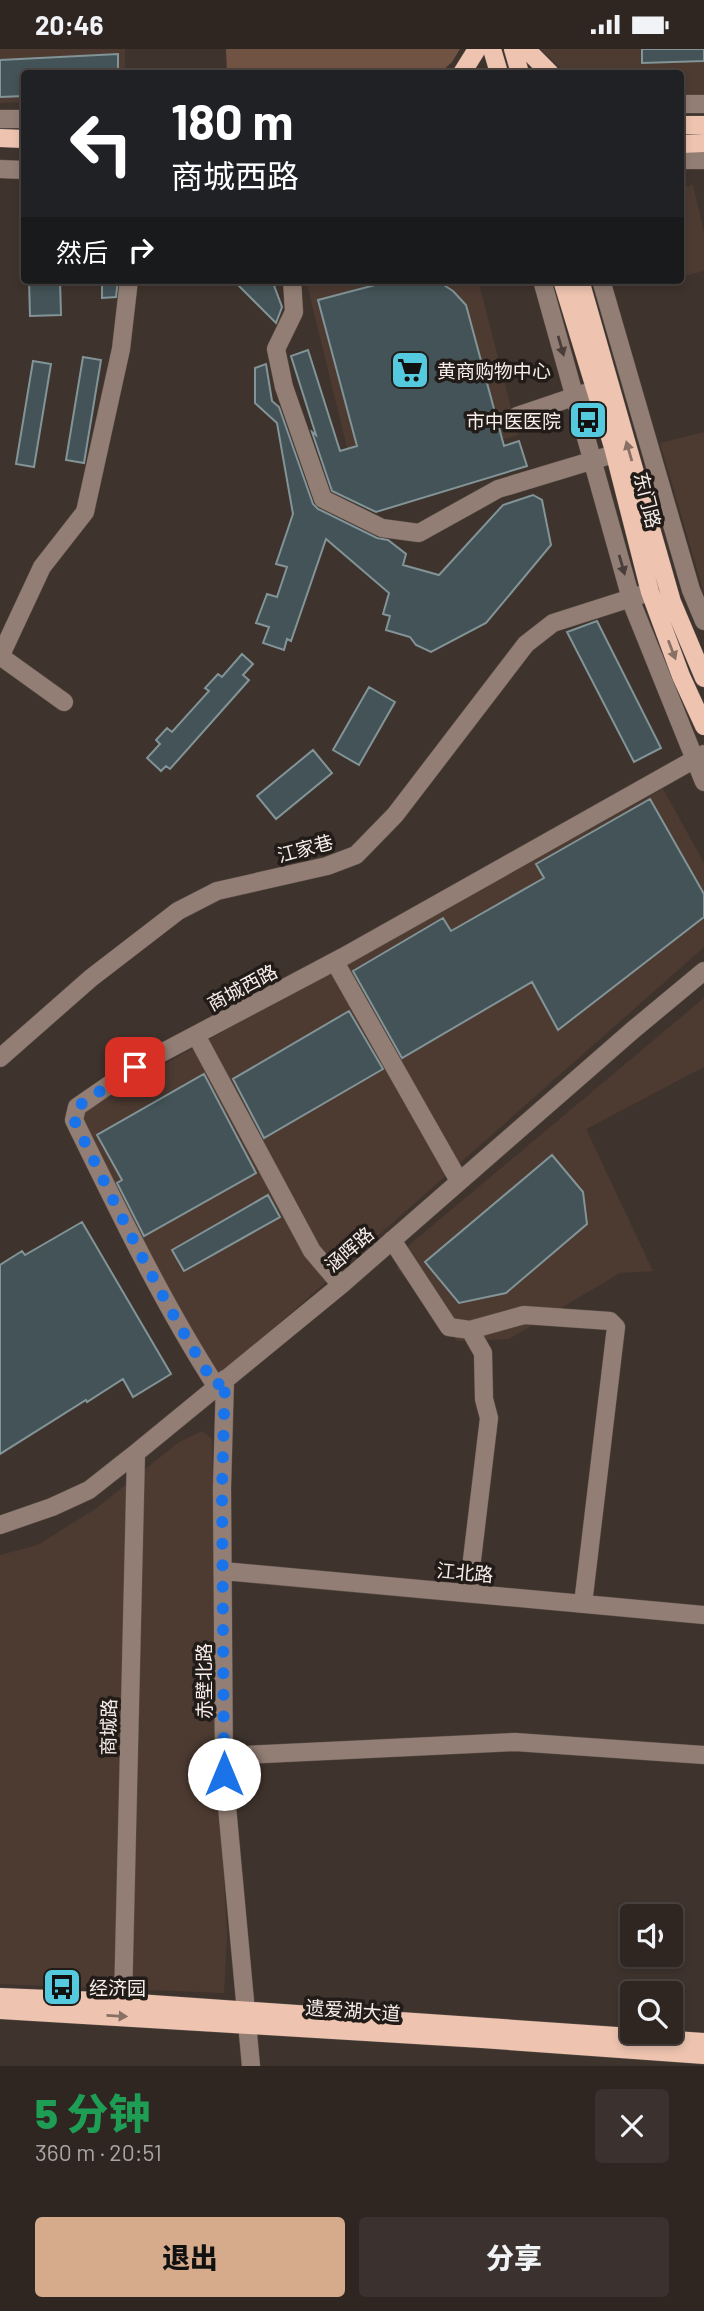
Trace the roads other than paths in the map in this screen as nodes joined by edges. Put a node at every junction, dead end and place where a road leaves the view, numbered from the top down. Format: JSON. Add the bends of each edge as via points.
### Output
{"nodes":[{"id":1,"x":477,"y":49,"type":"edge"},
{"id":2,"x":492,"y":49,"type":"edge"},
{"id":3,"x":513,"y":49,"type":"edge"},
{"id":4,"x":526,"y":49,"type":"edge"},
{"id":5,"x":464,"y":70,"type":"edge"},
{"id":6,"x":498,"y":70,"type":"edge"},
{"id":7,"x":519,"y":70,"type":"edge"},
{"id":8,"x":547,"y":70,"type":"edge"},
{"id":9,"x":684,"y":104,"type":"edge"},
{"id":10,"x":704,"y":104,"type":"edge"},
{"id":11,"x":0,"y":119,"type":"edge"},
{"id":12,"x":21,"y":119,"type":"edge"},
{"id":13,"x":684,"y":125,"type":"edge"},
{"id":14,"x":704,"y":125,"type":"edge"},
{"id":15,"x":0,"y":138,"type":"edge"},
{"id":16,"x":21,"y":139,"type":"edge"},
{"id":17,"x":704,"y":143,"type":"edge"},
{"id":18,"x":684,"y":144,"type":"edge"},
{"id":19,"x":0,"y":150,"type":"edge"},
{"id":20,"x":21,"y":150,"type":"edge"},
{"id":21,"x":684,"y":160,"type":"edge"},
{"id":22,"x":704,"y":160,"type":"edge"},
{"id":23,"x":0,"y":169,"type":"edge"},
{"id":24,"x":21,"y":170,"type":"edge"},
{"id":25,"x":129,"y":284,"type":"edge"},
{"id":26,"x":292,"y":284,"type":"edge"},
{"id":27,"x":543,"y":284,"type":"edge"},
{"id":28,"x":563,"y":284,"type":"edge"},
{"id":29,"x":581,"y":284,"type":"edge"},
{"id":30,"x":602,"y":284,"type":"edge"},
{"id":31,"x":595,"y":389,"type":"junction"},
{"id":32,"x":575,"y":396,"type":"junction"},
{"id":33,"x":517,"y":416,"type":"dead end"},
{"id":34,"x":614,"y":454,"type":"junction"},
{"id":35,"x":592,"y":460,"type":"junction"},
{"id":36,"x":650,"y":592,"type":"junction"},
{"id":37,"x":631,"y":598,"type":"junction"},
{"id":38,"x":704,"y":621,"type":"edge"},
{"id":39,"x":0,"y":656,"type":"edge"},
{"id":40,"x":704,"y":678,"type":"edge"},
{"id":41,"x":64,"y":702,"type":"dead end"},
{"id":42,"x":704,"y":726,"type":"edge"},
{"id":43,"x":699,"y":756,"type":"edge"},
{"id":44,"x":704,"y":782,"type":"edge"},
{"id":45,"x":335,"y":962,"type":"junction"},
{"id":46,"x":704,"y":971,"type":"edge"},
{"id":47,"x":196,"y":1035,"type":"junction"},
{"id":48,"x":0,"y":1058,"type":"edge"},
{"id":49,"x":459,"y":1181,"type":"junction"},
{"id":50,"x":392,"y":1240,"type":"junction"},
{"id":51,"x":341,"y":1285,"type":"junction"},
{"id":52,"x":470,"y":1330,"type":"junction"},
{"id":53,"x":220,"y":1383,"type":"junction"},
{"id":54,"x":136,"y":1453,"type":"junction"},
{"id":55,"x":0,"y":1525,"type":"edge"},
{"id":56,"x":223,"y":1571,"type":"junction"},
{"id":57,"x":468,"y":1593,"type":"junction"},
{"id":58,"x":583,"y":1604,"type":"junction"},
{"id":59,"x":704,"y":1615,"type":"edge"},
{"id":60,"x":704,"y":1755,"type":"edge"},
{"id":61,"x":224,"y":1756,"type":"junction"},
{"id":62,"x":0,"y":1997,"type":"edge"},
{"id":63,"x":123,"y":2002,"type":"junction"},
{"id":64,"x":0,"y":2010,"type":"edge"},
{"id":65,"x":247,"y":2017,"type":"junction"},
{"id":66,"x":704,"y":2042,"type":"edge"},
{"id":67,"x":704,"y":2055,"type":"edge"},
{"id":68,"x":251,"y":2066,"type":"edge"}],
"edges":[{"from":1,"to":5,"type":"main road"},
{"from":2,"to":6,"type":"main road"},
{"from":3,"to":7,"type":"main road"},
{"from":4,"to":8,"type":"main road"},
{"from":9,"to":10,"type":"street"},
{"from":11,"to":12,"type":"street"},
{"from":13,"to":14,"type":"main road"},
{"from":15,"to":16,"type":"main road"},
{"from":17,"to":18,"type":"main road"},
{"from":19,"to":20,"type":"main road"},
{"from":21,"to":22,"type":"street"},
{"from":23,"to":24,"type":"street"},
{"from":25,"to":39,"type":"street","via":[[121,349],[85,512],[42,567]]},
{"from":26,"to":35,"type":"street","via":[[294,312],[276,349],[284,387],[323,499],[382,528],[419,533],[498,489]]},
{"from":27,"to":32,"type":"street","one_way":true},
{"from":28,"to":31,"type":"main road","name":"东门路"},
{"from":40,"to":29,"type":"main road","name":"东门路","one_way":true,"via":[[672,601]]},
{"from":30,"to":38,"type":"street"},
{"from":31,"to":32,"type":"street"},
{"from":31,"to":34,"type":"main road","name":"东门路"},
{"from":32,"to":33,"type":"street"},
{"from":32,"to":35,"type":"street"},
{"from":34,"to":35,"type":"street"},
{"from":34,"to":36,"type":"main road","name":"东门路"},
{"from":35,"to":37,"type":"street","one_way":true},
{"from":36,"to":37,"type":"street","name":"江家巷"},
{"from":36,"to":42,"type":"main road","name":"东门路","one_way":true},
{"from":37,"to":43,"type":"street"},
{"from":37,"to":48,"type":"street","name":"江家巷","via":[[553,623],[526,644],[395,815],[356,855],[217,891],[178,911],[91,978]]},
{"from":39,"to":41,"type":"street"},
{"from":43,"to":44,"type":"street"},
{"from":43,"to":45,"type":"street","name":"商城西路"},
{"from":45,"to":47,"type":"street","name":"商城西路"},
{"from":45,"to":49,"type":"street"},
{"from":46,"to":49,"type":"street","name":"涵晖路"},
{"from":47,"to":51,"type":"street","via":[[312,1251]]},
{"from":47,"to":53,"type":"street","name":"商城西路","via":[[135,1067],[77,1107],[74,1120],[180,1327]]},
{"from":49,"to":50,"type":"street","name":"涵晖路"},
{"from":50,"to":51,"type":"street","name":"涵晖路"},
{"from":50,"to":52,"type":"street","via":[[449,1327]]},
{"from":51,"to":53,"type":"street","name":"涵晖路"},
{"from":52,"to":57,"type":"street","via":[[483,1353],[489,1418]]},
{"from":52,"to":58,"type":"street","via":[[524,1315],[610,1321],[616,1327]]},
{"from":53,"to":54,"type":"street","name":"涵晖路"},
{"from":53,"to":56,"type":"street","name":"赤壁北路"},
{"from":54,"to":55,"type":"street","name":"涵晖路","via":[[89,1490]]},
{"from":54,"to":63,"type":"street","name":"商城路"},
{"from":56,"to":57,"type":"street","name":"江北路"},
{"from":56,"to":61,"type":"street","name":"赤壁北路"},
{"from":57,"to":58,"type":"street","name":"江北路"},
{"from":58,"to":59,"type":"street","name":"江北路"},
{"from":60,"to":61,"type":"street","via":[[515,1742]]},
{"from":61,"to":65,"type":"street","name":"赤壁北路"},
{"from":62,"to":63,"type":"main road","name":"遗爱湖大道"},
{"from":63,"to":65,"type":"main road","name":"遗爱湖大道"},
{"from":64,"to":65,"type":"main road","name":"遗爱湖大道","one_way":true},
{"from":65,"to":66,"type":"main road","name":"遗爱湖大道"},
{"from":65,"to":67,"type":"main road","name":"遗爱湖大道"},
{"from":65,"to":68,"type":"street","name":"赤壁北路"}]}
